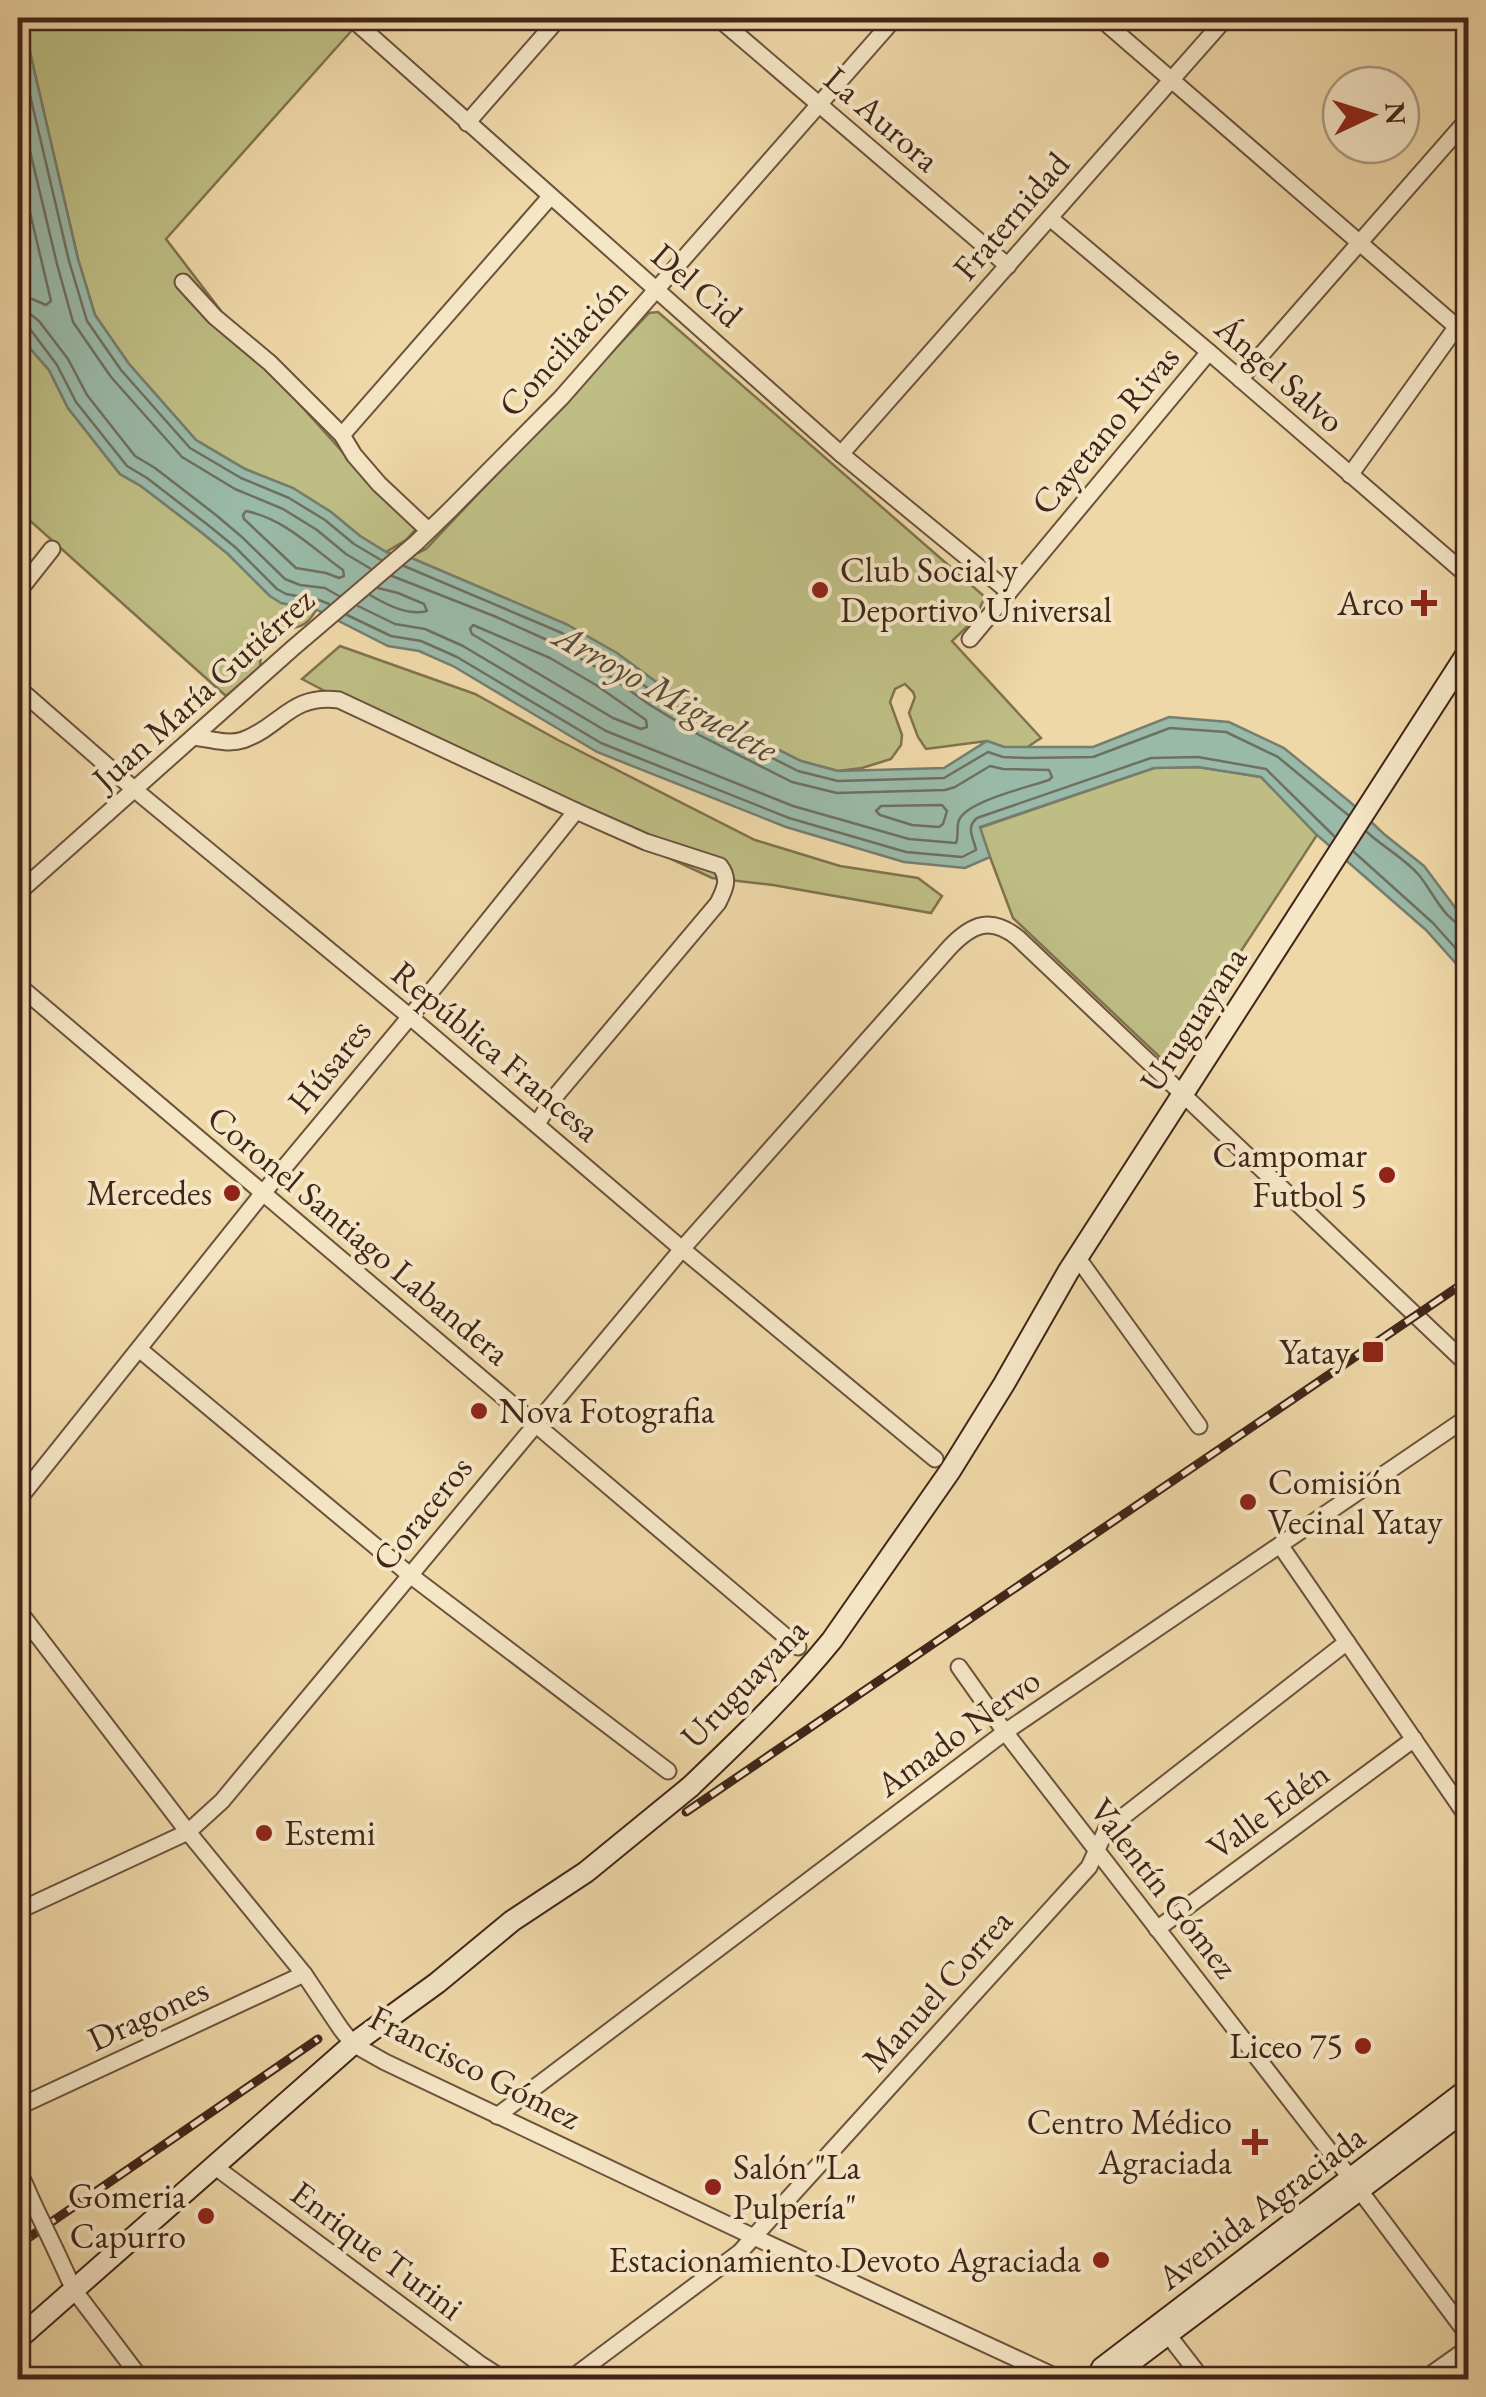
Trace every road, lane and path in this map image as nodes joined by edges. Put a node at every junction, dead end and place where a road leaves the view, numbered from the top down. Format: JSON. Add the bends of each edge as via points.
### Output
{"nodes":[{"id":1,"x":350,"y":18,"type":"edge"},
{"id":2,"x":558,"y":18,"type":"edge"},
{"id":3,"x":718,"y":18,"type":"edge"},
{"id":4,"x":895,"y":18,"type":"edge"},
{"id":5,"x":1100,"y":18,"type":"edge"},
{"id":6,"x":1226,"y":18,"type":"edge"},
{"id":7,"x":1171,"y":80,"type":"junction"},
{"id":8,"x":819,"y":105,"type":"junction"},
{"id":9,"x":1468,"y":119,"type":"edge"},
{"id":10,"x":467,"y":123,"type":"junction"},
{"id":11,"x":550,"y":196,"type":"junction"},
{"id":12,"x":1050,"y":218,"type":"junction"},
{"id":13,"x":1359,"y":242,"type":"junction"},
{"id":14,"x":1008,"y":266,"type":"junction"},
{"id":15,"x":183,"y":282,"type":"dead end"},
{"id":16,"x":657,"y":288,"type":"junction"},
{"id":17,"x":1468,"y":311,"type":"edge"},
{"id":18,"x":1458,"y":328,"type":"junction"},
{"id":19,"x":1210,"y":352,"type":"junction"},
{"id":20,"x":1240,"y":379,"type":"junction"},
{"id":21,"x":342,"y":435,"type":"junction"},
{"id":22,"x":841,"y":454,"type":"junction"},
{"id":23,"x":1350,"y":475,"type":"junction"},
{"id":24,"x":422,"y":536,"type":"junction"},
{"id":25,"x":52,"y":548,"type":"dead end"},
{"id":26,"x":1468,"y":576,"type":"edge"},
{"id":27,"x":18,"y":592,"type":"edge"},
{"id":28,"x":1009,"y":592,"type":"junction"},
{"id":29,"x":970,"y":639,"type":"dead end"},
{"id":30,"x":1468,"y":652,"type":"edge"},
{"id":31,"x":18,"y":688,"type":"edge"},
{"id":32,"x":194,"y":737,"type":"junction"},
{"id":33,"x":135,"y":790,"type":"junction"},
{"id":34,"x":576,"y":812,"type":"junction"},
{"id":35,"x":18,"y":892,"type":"edge"},
{"id":36,"x":18,"y":984,"type":"edge"},
{"id":37,"x":409,"y":1016,"type":"junction"},
{"id":38,"x":1182,"y":1096,"type":"junction"},
{"id":39,"x":537,"y":1124,"type":"junction"},
{"id":40,"x":263,"y":1193,"type":"junction"},
{"id":41,"x":682,"y":1248,"type":"junction"},
{"id":42,"x":1072,"y":1264,"type":"junction"},
{"id":43,"x":139,"y":1349,"type":"junction"},
{"id":44,"x":1468,"y":1366,"type":"edge"},
{"id":45,"x":1468,"y":1416,"type":"edge"},
{"id":46,"x":534,"y":1423,"type":"junction"},
{"id":47,"x":1199,"y":1426,"type":"dead end"},
{"id":48,"x":935,"y":1460,"type":"dead end"},
{"id":49,"x":18,"y":1500,"type":"edge"},
{"id":50,"x":1280,"y":1545,"type":"junction"},
{"id":51,"x":410,"y":1576,"type":"junction"},
{"id":52,"x":18,"y":1610,"type":"edge"},
{"id":53,"x":1347,"y":1642,"type":"junction"},
{"id":54,"x":798,"y":1648,"type":"dead end"},
{"id":55,"x":959,"y":1667,"type":"dead end"},
{"id":56,"x":1006,"y":1732,"type":"junction"},
{"id":57,"x":1414,"y":1739,"type":"junction"},
{"id":58,"x":668,"y":1770,"type":"dead end"},
{"id":59,"x":1468,"y":1818,"type":"edge"},
{"id":60,"x":188,"y":1832,"type":"junction"},
{"id":61,"x":1098,"y":1850,"type":"junction"},
{"id":62,"x":18,"y":1911,"type":"edge"},
{"id":63,"x":1157,"y":1929,"type":"junction"},
{"id":64,"x":304,"y":1974,"type":"junction"},
{"id":65,"x":353,"y":2044,"type":"junction"},
{"id":66,"x":1468,"y":2089,"type":"edge"},
{"id":67,"x":18,"y":2108,"type":"edge"},
{"id":68,"x":1468,"y":2108,"type":"edge"},
{"id":69,"x":497,"y":2116,"type":"junction"},
{"id":70,"x":214,"y":2166,"type":"junction"},
{"id":71,"x":18,"y":2168,"type":"edge"},
{"id":72,"x":1356,"y":2185,"type":"junction"},
{"id":73,"x":754,"y":2238,"type":"junction"},
{"id":74,"x":74,"y":2290,"type":"junction"},
{"id":75,"x":1164,"y":2330,"type":"junction"},
{"id":76,"x":1468,"y":2336,"type":"edge"},
{"id":77,"x":18,"y":2338,"type":"edge"},
{"id":78,"x":1468,"y":2348,"type":"edge"},
{"id":79,"x":142,"y":2380,"type":"edge"},
{"id":80,"x":505,"y":2380,"type":"edge"},
{"id":81,"x":568,"y":2380,"type":"edge"},
{"id":82,"x":1063,"y":2380,"type":"edge"},
{"id":83,"x":1096,"y":2380,"type":"edge"},
{"id":84,"x":1108,"y":2380,"type":"edge"},
{"id":85,"x":1203,"y":2380,"type":"edge"},
{"id":86,"x":1423,"y":2380,"type":"edge"}],
"edges":[{"from":1,"to":10,"type":"street","name":"Del Cid"},
{"from":2,"to":10,"type":"street"},
{"from":3,"to":8,"type":"street","name":"La Aurora"},
{"from":4,"to":8,"type":"street","name":"Conciliación"},
{"from":5,"to":7,"type":"street"},
{"from":6,"to":7,"type":"street","name":"Fraternidad"},
{"from":7,"to":12,"type":"street","name":"Fraternidad"},
{"from":7,"to":13,"type":"street"},
{"from":8,"to":14,"type":"street","name":"La Aurora"},
{"from":8,"to":16,"type":"street","name":"Conciliación"},
{"from":9,"to":13,"type":"street"},
{"from":10,"to":11,"type":"street","name":"Del Cid"},
{"from":11,"to":16,"type":"street","name":"Del Cid"},
{"from":11,"to":21,"type":"street"},
{"from":12,"to":14,"type":"street","name":"Fraternidad"},
{"from":12,"to":19,"type":"street","name":"Ángel Salvo"},
{"from":13,"to":18,"type":"street"},
{"from":13,"to":20,"type":"street"},
{"from":14,"to":22,"type":"street","name":"Fraternidad"},
{"from":15,"to":21,"type":"street"},
{"from":16,"to":22,"type":"street","name":"Del Cid"},
{"from":16,"to":24,"type":"street","name":"Conciliación","via":[[561,398]]},
{"from":17,"to":18,"type":"street"},
{"from":18,"to":23,"type":"street"},
{"from":19,"to":20,"type":"street","name":"Ángel Salvo"},
{"from":19,"to":28,"type":"street","name":"Cayetano Rivas"},
{"from":20,"to":23,"type":"street","name":"Ángel Salvo"},
{"from":21,"to":24,"type":"street"},
{"from":22,"to":28,"type":"street","name":"Del Cid"},
{"from":23,"to":26,"type":"street","name":"Ángel Salvo"},
{"from":24,"to":32,"type":"street","name":"Juan María Gutiérrez"},
{"from":25,"to":27,"type":"street"},
{"from":28,"to":29,"type":"street","name":"Cayetano Rivas"},
{"from":30,"to":38,"type":"street","name":"Uruguayana"},
{"from":31,"to":33,"type":"street","name":"República Francesa"},
{"from":32,"to":33,"type":"street","name":"Juan María Gutiérrez"},
{"from":32,"to":34,"type":"street","via":[[246,739],[301,704],[339,700]]},
{"from":33,"to":35,"type":"street","name":"Juan María Gutiérrez"},
{"from":33,"to":37,"type":"street","name":"República Francesa"},
{"from":34,"to":37,"type":"street","name":"Húsares"},
{"from":34,"to":39,"type":"street","via":[[720,866],[727,879],[718,903]]},
{"from":36,"to":40,"type":"street","name":"Coronel Santiago Labandera"},
{"from":37,"to":39,"type":"street","name":"República Francesa"},
{"from":37,"to":40,"type":"street","name":"Húsares"},
{"from":38,"to":41,"type":"street","name":"Coraceros","via":[[1018,938],[992,924],[972,928]]},
{"from":38,"to":42,"type":"street","name":"Uruguayana"},
{"from":38,"to":44,"type":"street"},
{"from":39,"to":41,"type":"street","name":"República Francesa"},
{"from":40,"to":43,"type":"street","name":"Húsares"},
{"from":40,"to":46,"type":"street","name":"Coronel Santiago Labandera"},
{"from":41,"to":46,"type":"street","name":"Coraceros"},
{"from":41,"to":48,"type":"street","name":"República Francesa"},
{"from":42,"to":47,"type":"street"},
{"from":42,"to":65,"type":"street","name":"Uruguayana","bridge":true,"via":[[950,1472],[813,1663],[690,1787]]},
{"from":43,"to":49,"type":"street","name":"Húsares"},
{"from":43,"to":51,"type":"street"},
{"from":45,"to":50,"type":"street","name":"Amado Nervo"},
{"from":46,"to":51,"type":"street","name":"Coraceros"},
{"from":46,"to":54,"type":"street","name":"Coronel Santiago Labandera"},
{"from":50,"to":53,"type":"street"},
{"from":50,"to":56,"type":"street","name":"Amado Nervo"},
{"from":51,"to":58,"type":"street"},
{"from":51,"to":60,"type":"street","name":"Coraceros","via":[[222,1801]]},
{"from":52,"to":60,"type":"street","name":"Francisco Gómez"},
{"from":53,"to":57,"type":"street"},
{"from":53,"to":61,"type":"street","name":"Manuel Correa","via":[[1106,1830]]},
{"from":55,"to":56,"type":"street","name":"Valentín Gómez"},
{"from":56,"to":61,"type":"street","name":"Valentín Gómez"},
{"from":56,"to":69,"type":"street","name":"Amado Nervo"},
{"from":57,"to":59,"type":"street"},
{"from":57,"to":63,"type":"street","name":"Valle Edén"},
{"from":60,"to":62,"type":"street","name":"Coraceros"},
{"from":60,"to":64,"type":"street","name":"Francisco Gómez"},
{"from":61,"to":63,"type":"street","name":"Valentín Gómez"},
{"from":61,"to":73,"type":"street","name":"Manuel Correa","via":[[1089,1868]]},
{"from":63,"to":72,"type":"street","name":"Valentín Gómez"},
{"from":64,"to":65,"type":"street","name":"Francisco Gómez"},
{"from":64,"to":67,"type":"street","name":"Dragones"},
{"from":65,"to":69,"type":"street","name":"Francisco Gómez"},
{"from":65,"to":70,"type":"street","name":"Uruguayana"},
{"from":66,"to":72,"type":"street","name":"Avenida Agraciada"},
{"from":68,"to":72,"type":"street","name":"Avenida Agraciada"},
{"from":69,"to":73,"type":"street","name":"Francisco Gómez"},
{"from":70,"to":74,"type":"street","name":"Uruguayana"},
{"from":70,"to":80,"type":"street","name":"Enrique Turini"},
{"from":71,"to":74,"type":"street","bridge":true},
{"from":72,"to":75,"type":"street","name":"Avenida Agraciada","via":[[1303,2214]]},
{"from":72,"to":76,"type":"street","name":"Valentín Gómez"},
{"from":73,"to":81,"type":"street","name":"Manuel Correa"},
{"from":73,"to":82,"type":"street","name":"Francisco Gómez"},
{"from":74,"to":77,"type":"street","name":"Uruguayana"},
{"from":74,"to":79,"type":"street"},
{"from":75,"to":83,"type":"street","name":"Avenida Agraciada","via":[[1102,2368]]},
{"from":75,"to":84,"type":"street","name":"Avenida Agraciada"},
{"from":75,"to":85,"type":"street"},
{"from":78,"to":86,"type":"street"}]}
